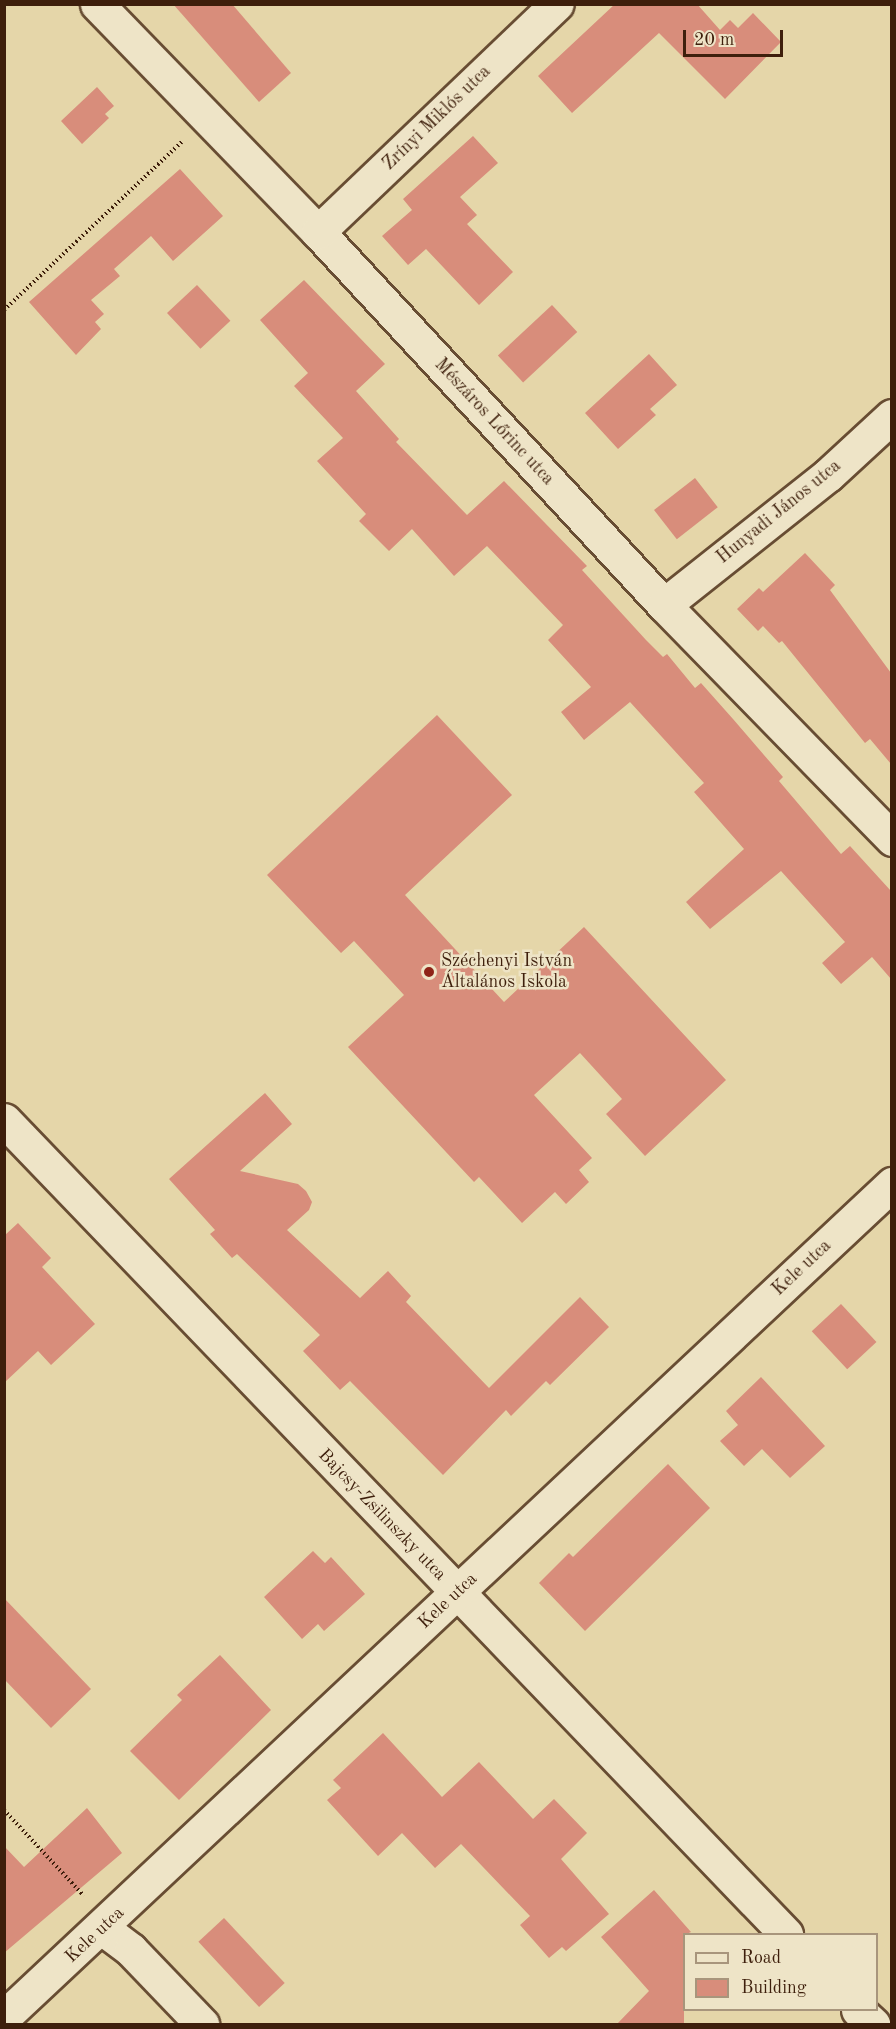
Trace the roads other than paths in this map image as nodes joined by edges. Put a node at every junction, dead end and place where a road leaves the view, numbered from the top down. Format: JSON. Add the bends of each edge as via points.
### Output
{"nodes":[{"id":1,"x":97,"y":4,"type":"edge"},
{"id":2,"x":557,"y":4,"type":"edge"},
{"id":3,"x":318,"y":232,"type":"junction"},
{"id":4,"x":891,"y":416,"type":"edge"},
{"id":5,"x":664,"y":605,"type":"junction"},
{"id":6,"x":891,"y":839,"type":"edge"},
{"id":7,"x":4,"y":1120,"type":"edge"},
{"id":8,"x":891,"y":1184,"type":"edge"},
{"id":9,"x":456,"y":1593,"type":"junction"},
{"id":10,"x":96,"y":1916,"type":"junction"},
{"id":11,"x":784,"y":1933,"type":"edge"},
{"id":12,"x":859,"y":2011,"type":"edge"},
{"id":13,"x":4,"y":2017,"type":"edge"},
{"id":14,"x":202,"y":2025,"type":"edge"},
{"id":15,"x":873,"y":2025,"type":"edge"}],
"edges":[{"from":1,"to":3,"type":"street","name":"Mészáros Lőrinc utca"},
{"from":2,"to":3,"type":"street","name":"Zrínyi Miklós utca"},
{"from":3,"to":5,"type":"street","name":"Mészáros Lőrinc utca"},
{"from":4,"to":5,"type":"street","name":"Hunyadi János utca","via":[[828,475]]},
{"from":5,"to":6,"type":"street","name":"Mészáros Lőrinc utca"},
{"from":7,"to":9,"type":"street","name":"Bajcsy-Zsilinszky utca"},
{"from":8,"to":9,"type":"street","name":"Kele utca"},
{"from":9,"to":10,"type":"street","name":"Kele utca"},
{"from":9,"to":11,"type":"street","name":"Bajcsy-Zsilinszky utca"},
{"from":10,"to":13,"type":"street","name":"Kele utca"},
{"from":10,"to":14,"type":"street"},
{"from":12,"to":15,"type":"street"}]}
